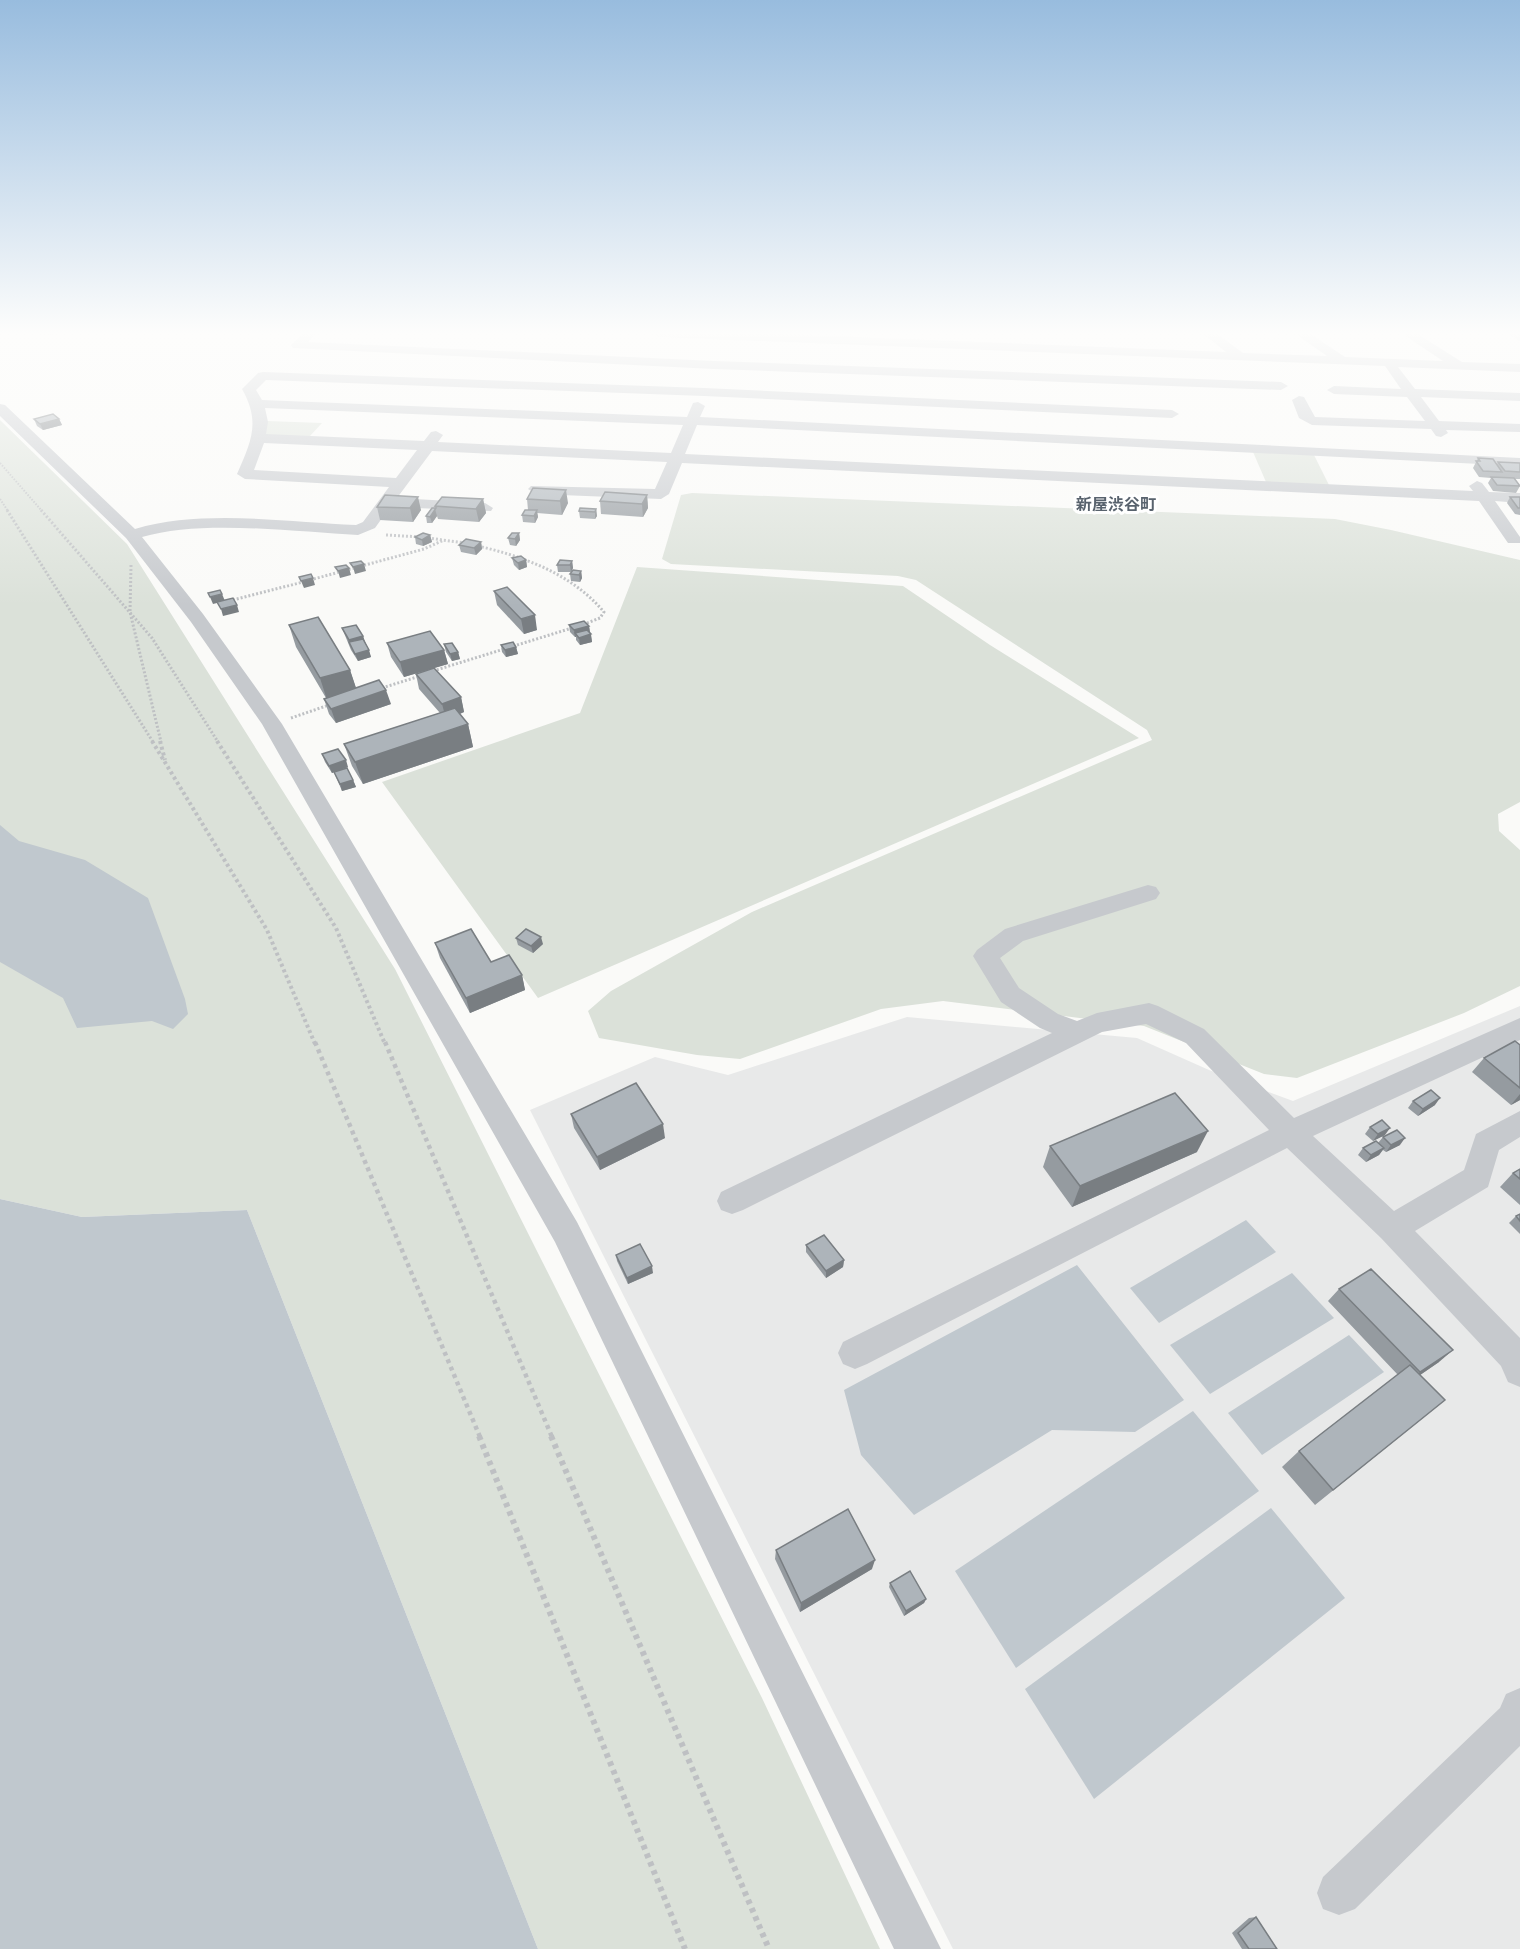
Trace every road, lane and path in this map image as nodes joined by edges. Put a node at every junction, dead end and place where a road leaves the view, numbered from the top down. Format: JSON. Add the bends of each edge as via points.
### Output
{"nodes":[{"id":1,"x":17,"y":424,"type":"edge"},
{"id":2,"x":261,"y":424,"type":"edge"},
{"id":3,"x":444,"y":424,"type":"edge"},
{"id":4,"x":690,"y":424,"type":"edge"},
{"id":5,"x":730,"y":424,"type":"edge"},
{"id":6,"x":876,"y":424,"type":"edge"},
{"id":7,"x":930,"y":424,"type":"edge"},
{"id":8,"x":1052,"y":424,"type":"edge"},
{"id":9,"x":1052,"y":424,"type":"edge"},
{"id":10,"x":1177,"y":424,"type":"edge"},
{"id":11,"x":1212,"y":424,"type":"edge"},
{"id":12,"x":1403,"y":424,"type":"edge"},
{"id":13,"x":1435,"y":425,"type":"junction"},
{"id":14,"x":1520,"y":428,"type":"edge"},
{"id":15,"x":930,"y":434,"type":"junction"},
{"id":16,"x":259,"y":438,"type":"junction"},
{"id":17,"x":428,"y":446,"type":"junction"},
{"id":18,"x":1322,"y":452,"type":"junction"},
{"id":19,"x":677,"y":457,"type":"junction"},
{"id":20,"x":1458,"y":459,"type":"junction"},
{"id":21,"x":1520,"y":462,"type":"edge"},
{"id":22,"x":0,"y":463,"type":"edge"},
{"id":23,"x":1197,"y":482,"type":"junction"},
{"id":24,"x":401,"y":483,"type":"junction"},
{"id":25,"x":930,"y":487,"type":"dead end"},
{"id":26,"x":536,"y":489,"type":"edge"},
{"id":27,"x":1343,"y":489,"type":"junction"},
{"id":28,"x":1484,"y":496,"type":"junction"},
{"id":29,"x":1520,"y":498,"type":"edge"},
{"id":30,"x":0,"y":499,"type":"edge"},
{"id":31,"x":386,"y":502,"type":"junction"},
{"id":32,"x":1352,"y":506,"type":"dead end"},
{"id":33,"x":485,"y":508,"type":"dead end"},
{"id":34,"x":362,"y":529,"type":"junction"},
{"id":35,"x":132,"y":535,"type":"junction"},
{"id":36,"x":445,"y":540,"type":"junction"},
{"id":37,"x":1514,"y":540,"type":"dead end"},
{"id":38,"x":192,"y":611,"type":"junction"},
{"id":39,"x":130,"y":612,"type":"junction"},
{"id":40,"x":373,"y":691,"type":"edge"},
{"id":41,"x":339,"y":702,"type":"edge"},
{"id":42,"x":272,"y":724,"type":"junction"},
{"id":43,"x":166,"y":764,"type":"junction"},
{"id":44,"x":1148,"y":893,"type":"dead end"},
{"id":45,"x":1520,"y":1028,"type":"edge"},
{"id":46,"x":1079,"y":1032,"type":"junction"},
{"id":47,"x":1520,"y":1123,"type":"edge"},
{"id":48,"x":1290,"y":1134,"type":"junction"},
{"id":49,"x":732,"y":1201,"type":"dead end"},
{"id":50,"x":1392,"y":1228,"type":"junction"},
{"id":51,"x":855,"y":1353,"type":"dead end"},
{"id":52,"x":1520,"y":1370,"type":"edge"},
{"id":53,"x":1520,"y":1708,"type":"edge"},
{"id":54,"x":1340,"y":1893,"type":"dead end"},
{"id":55,"x":685,"y":1949,"type":"edge"},
{"id":56,"x":769,"y":1949,"type":"edge"},
{"id":57,"x":918,"y":1949,"type":"edge"}],
"edges":[{"from":1,"to":35,"type":"street"},
{"from":2,"to":16,"type":"street"},
{"from":3,"to":17,"type":"street"},
{"from":4,"to":19,"type":"street"},
{"from":5,"to":15,"type":"street"},
{"from":6,"to":15,"type":"street"},
{"from":7,"to":15,"type":"street"},
{"from":8,"to":15,"type":"street"},
{"from":9,"to":15,"type":"street"},
{"from":10,"to":23,"type":"street"},
{"from":11,"to":18,"type":"street"},
{"from":12,"to":13,"type":"street"},
{"from":13,"to":14,"type":"street"},
{"from":13,"to":20,"type":"street"},
{"from":15,"to":19,"type":"street"},
{"from":15,"to":23,"type":"street"},
{"from":15,"to":25,"type":"street"},
{"from":16,"to":17,"type":"street"},
{"from":16,"to":24,"type":"street","via":[[245,474]]},
{"from":17,"to":19,"type":"street"},
{"from":17,"to":24,"type":"street"},
{"from":18,"to":20,"type":"street"},
{"from":18,"to":27,"type":"street"},
{"from":19,"to":26,"type":"street","via":[[662,494]]},
{"from":20,"to":21,"type":"street"},
{"from":20,"to":28,"type":"street"},
{"from":22,"to":39,"type":"path"},
{"from":23,"to":27,"type":"street"},
{"from":24,"to":31,"type":"street"},
{"from":27,"to":28,"type":"street"},
{"from":27,"to":32,"type":"street"},
{"from":28,"to":29,"type":"street"},
{"from":28,"to":37,"type":"street"},
{"from":30,"to":43,"type":"path"},
{"from":31,"to":33,"type":"street"},
{"from":31,"to":34,"type":"street"},
{"from":34,"to":35,"type":"street","via":[[213,523],[155,528]]},
{"from":34,"to":36,"type":"path"},
{"from":35,"to":38,"type":"street"},
{"from":35,"to":39,"type":"path"},
{"from":36,"to":38,"type":"path"},
{"from":36,"to":40,"type":"path","via":[[501,551],[540,566],[569,581],[603,610],[604,616]]},
{"from":38,"to":42,"type":"street"},
{"from":39,"to":43,"type":"path"},
{"from":39,"to":56,"type":"path","via":[[152,638],[336,928]]},
{"from":41,"to":42,"type":"path"},
{"from":42,"to":57,"type":"street","via":[[566,1232]]},
{"from":43,"to":55,"type":"path","via":[[267,930],[444,1347]]},
{"from":44,"to":46,"type":"street","via":[[1014,935],[986,956],[1010,995],[1050,1021]]},
{"from":45,"to":48,"type":"street"},
{"from":46,"to":48,"type":"street","via":[[1097,1023],[1149,1013],[1195,1036]]},
{"from":46,"to":49,"type":"street"},
{"from":47,"to":50,"type":"street","via":[[1486,1143],[1477,1178]]},
{"from":48,"to":50,"type":"street"},
{"from":48,"to":51,"type":"street"},
{"from":50,"to":52,"type":"street","via":[[1514,1356]]},
{"from":53,"to":54,"type":"street","via":[[1518,1719]]}]}
